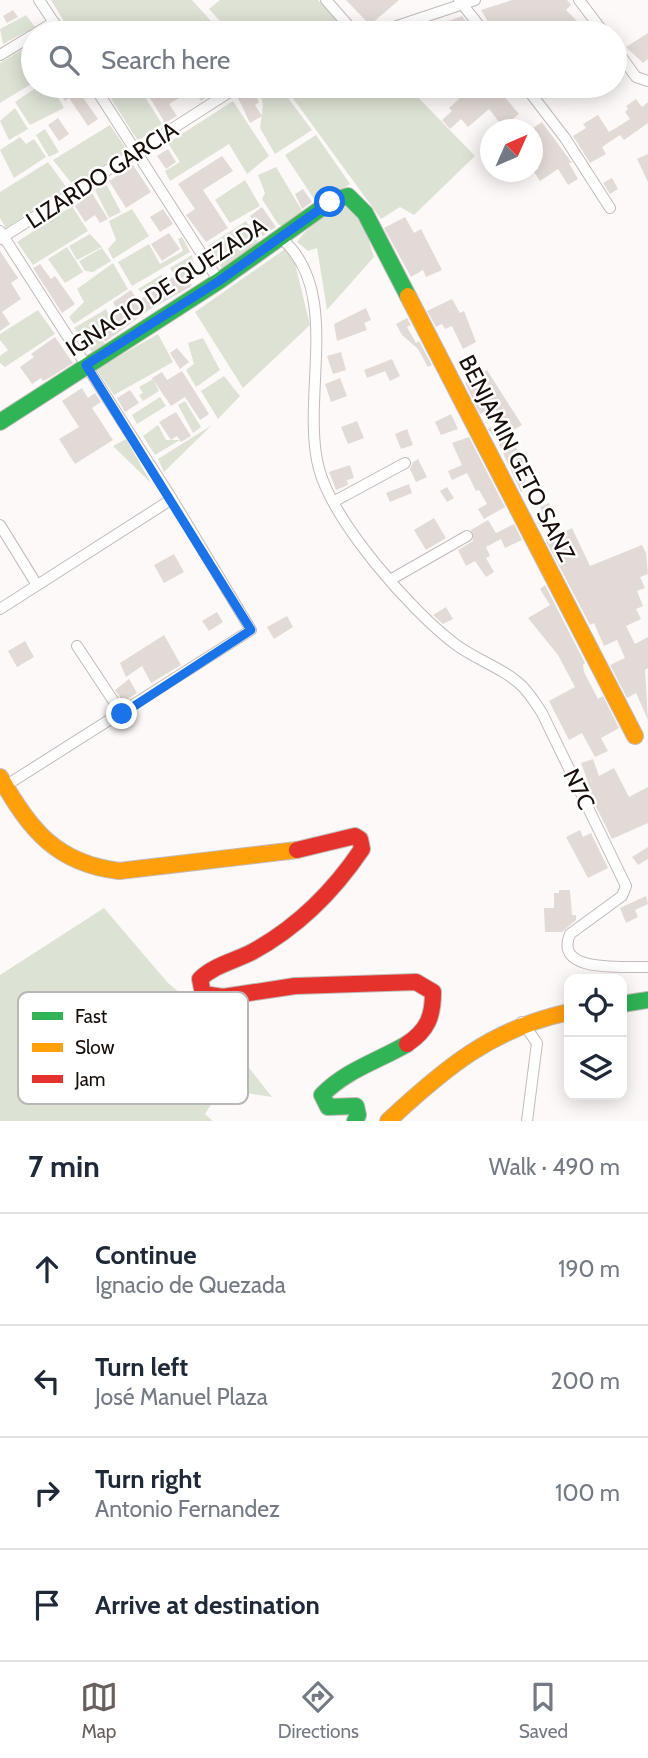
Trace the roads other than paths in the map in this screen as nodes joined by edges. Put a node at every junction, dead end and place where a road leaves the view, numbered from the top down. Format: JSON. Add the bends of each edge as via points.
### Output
{"nodes":[{"id":1,"x":39,"y":0,"type":"edge"},
{"id":2,"x":326,"y":0,"type":"edge"},
{"id":3,"x":475,"y":0,"type":"edge"},
{"id":4,"x":579,"y":0,"type":"edge"},
{"id":5,"x":461,"y":2,"type":"edge"},
{"id":6,"x":53,"y":21,"type":"edge"},
{"id":7,"x":344,"y":21,"type":"edge"},
{"id":8,"x":409,"y":21,"type":"edge"},
{"id":9,"x":476,"y":21,"type":"edge"},
{"id":10,"x":595,"y":21,"type":"edge"},
{"id":11,"x":21,"y":42,"type":"edge"},
{"id":12,"x":0,"y":55,"type":"edge"},
{"id":13,"x":627,"y":65,"type":"edge"},
{"id":14,"x":648,"y":81,"type":"edge"},
{"id":15,"x":102,"y":98,"type":"edge"},
{"id":16,"x":221,"y":98,"type":"edge"},
{"id":17,"x":534,"y":98,"type":"edge"},
{"id":18,"x":137,"y":154,"type":"junction"},
{"id":19,"x":356,"y":201,"type":"joint"},
{"id":20,"x":610,"y":208,"type":"dead end"},
{"id":21,"x":1,"y":236,"type":"edge"},
{"id":22,"x":282,"y":239,"type":"junction"},
{"id":23,"x":219,"y":281,"type":"junction"},
{"id":24,"x":86,"y":365,"type":"junction"},
{"id":25,"x":0,"y":422,"type":"edge"},
{"id":26,"x":405,"y":463,"type":"dead end"},
{"id":27,"x":172,"y":499,"type":"junction"},
{"id":28,"x":333,"y":502,"type":"junction"},
{"id":29,"x":0,"y":525,"type":"edge"},
{"id":30,"x":467,"y":536,"type":"dead end"},
{"id":31,"x":390,"y":580,"type":"junction"},
{"id":32,"x":37,"y":585,"type":"junction"},
{"id":33,"x":0,"y":609,"type":"edge"},
{"id":34,"x":78,"y":646,"type":"dead end"},
{"id":35,"x":122,"y":714,"type":"junction"},
{"id":36,"x":635,"y":736,"type":"dead end"},
{"id":37,"x":2,"y":785,"type":"edge"},
{"id":38,"x":648,"y":967,"type":"edge"},
{"id":39,"x":202,"y":992,"type":"edge"},
{"id":40,"x":248,"y":992,"type":"edge"},
{"id":41,"x":648,"y":1000,"type":"edge"},
{"id":42,"x":627,"y":1003,"type":"edge"},
{"id":43,"x":564,"y":1013,"type":"edge"},
{"id":44,"x":522,"y":1022,"type":"junction"},
{"id":45,"x":355,"y":1121,"type":"edge"},
{"id":46,"x":388,"y":1121,"type":"edge"},
{"id":47,"x":527,"y":1121,"type":"edge"}],
"edges":[{"from":1,"to":6,"type":"street"},
{"from":2,"to":7,"type":"street"},
{"from":3,"to":5,"type":"street"},
{"from":4,"to":10,"type":"street"},
{"from":5,"to":8,"type":"street"},
{"from":5,"to":9,"type":"street"},
{"from":11,"to":12,"type":"street"},
{"from":13,"to":14,"type":"street","via":[[636,77]]},
{"from":15,"to":18,"type":"street"},
{"from":16,"to":18,"type":"street","name":"LIZARDO GARCIA"},
{"from":17,"to":20,"type":"street"},
{"from":18,"to":21,"type":"street","name":"LIZARDO GARCIA"},
{"from":18,"to":23,"type":"street"},
{"from":19,"to":22,"type":"street","name":"IGNACIO DE QUEZADA","via":[[338,197]]},
{"from":19,"to":36,"type":"street","name":"BENJAMIN GETO SANZ"},
{"from":21,"to":24,"type":"street"},
{"from":22,"to":23,"type":"street","name":"IGNACIO DE QUEZADA"},
{"from":22,"to":28,"type":"street","name":"N7C","via":[[305,267],[313,299],[317,330],[312,417],[319,469]]},
{"from":23,"to":24,"type":"street","name":"IGNACIO DE QUEZADA"},
{"from":24,"to":25,"type":"street","name":"IGNACIO DE QUEZADA"},
{"from":24,"to":27,"type":"street"},
{"from":26,"to":28,"type":"street"},
{"from":27,"to":32,"type":"street"},
{"from":27,"to":35,"type":"street","via":[[251,630]]},
{"from":28,"to":31,"type":"street","name":"N7C"},
{"from":29,"to":32,"type":"street"},
{"from":30,"to":31,"type":"street"},
{"from":31,"to":38,"type":"street","name":"N7C","via":[[437,630],[523,687],[542,713],[620,873],[626,892],[570,934],[568,954],[590,965]]},
{"from":32,"to":33,"type":"street"},
{"from":34,"to":35,"type":"street"},
{"from":35,"to":37,"type":"street"},
{"from":37,"to":39,"type":"street","via":[[39,835],[67,859],[94,870],[291,852],[344,837],[360,839],[362,849],[348,869],[291,928],[260,949],[207,972],[200,979]]},
{"from":40,"to":45,"type":"street","via":[[416,982],[428,986],[435,1002],[433,1013],[419,1035],[398,1052],[333,1084],[322,1096],[328,1107],[356,1106]]},
{"from":41,"to":42,"type":"street"},
{"from":43,"to":44,"type":"street"},
{"from":44,"to":46,"type":"street","via":[[478,1045]]},
{"from":44,"to":47,"type":"street","via":[[537,1043]]}]}
